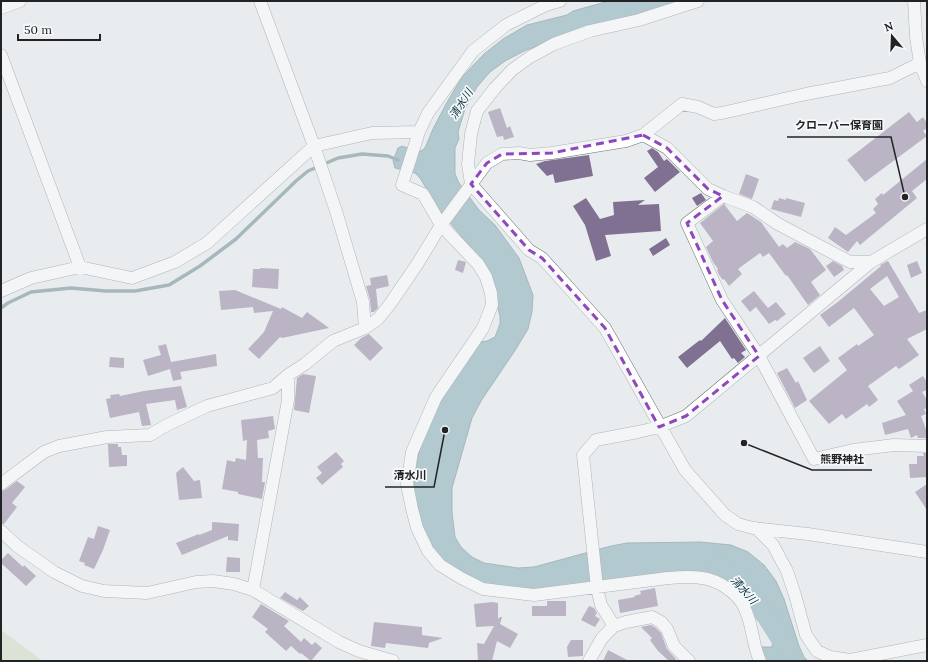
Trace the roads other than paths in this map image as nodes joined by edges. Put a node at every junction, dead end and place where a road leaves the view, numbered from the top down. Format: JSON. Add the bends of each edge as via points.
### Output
{"nodes":[{"id":1,"x":20,"y":1,"type":"edge"},
{"id":2,"x":260,"y":1,"type":"edge"},
{"id":3,"x":560,"y":1,"type":"edge"},
{"id":4,"x":698,"y":1,"type":"edge"},
{"id":5,"x":914,"y":1,"type":"edge"},
{"id":6,"x":545,"y":3,"type":"edge"},
{"id":7,"x":1,"y":8,"type":"edge"},
{"id":8,"x":1,"y":55,"type":"edge"},
{"id":9,"x":920,"y":63,"type":"junction"},
{"id":10,"x":927,"y":80,"type":"edge"},
{"id":11,"x":419,"y":132,"type":"junction"},
{"id":12,"x":643,"y":135,"type":"junction"},
{"id":13,"x":315,"y":150,"type":"junction"},
{"id":14,"x":471,"y":184,"type":"junction"},
{"id":15,"x":723,"y":196,"type":"junction"},
{"id":16,"x":441,"y":225,"type":"junction"},
{"id":17,"x":926,"y":233,"type":"edge"},
{"id":18,"x":871,"y":262,"type":"junction"},
{"id":19,"x":80,"y":267,"type":"junction"},
{"id":20,"x":1,"y":291,"type":"edge"},
{"id":21,"x":365,"y":328,"type":"junction"},
{"id":22,"x":759,"y":356,"type":"junction"},
{"id":23,"x":288,"y":375,"type":"junction"},
{"id":24,"x":659,"y":427,"type":"junction"},
{"id":25,"x":927,"y":446,"type":"edge"},
{"id":26,"x":1,"y":484,"type":"edge"},
{"id":27,"x":756,"y":528,"type":"junction"},
{"id":28,"x":1,"y":531,"type":"edge"},
{"id":29,"x":927,"y":552,"type":"edge"},
{"id":30,"x":597,"y":588,"type":"junction"},
{"id":31,"x":253,"y":590,"type":"junction"},
{"id":32,"x":614,"y":626,"type":"junction"},
{"id":33,"x":927,"y":645,"type":"edge"},
{"id":34,"x":393,"y":661,"type":"edge"},
{"id":35,"x":589,"y":661,"type":"edge"},
{"id":36,"x":689,"y":661,"type":"edge"},
{"id":37,"x":760,"y":661,"type":"edge"}],
"edges":[{"from":1,"to":7,"type":"street"},
{"from":2,"to":13,"type":"street"},
{"from":3,"to":6,"type":"street"},
{"from":4,"to":14,"type":"street","via":[[639,20],[590,31],[554,44],[512,70],[476,111],[468,164]]},
{"from":5,"to":9,"type":"street"},
{"from":6,"to":11,"type":"street","via":[[506,25],[473,51],[428,113]]},
{"from":8,"to":19,"type":"street"},
{"from":9,"to":10,"type":"street"},
{"from":9,"to":12,"type":"street","via":[[890,78],[722,113],[714,114],[682,104]]},
{"from":11,"to":13,"type":"street","via":[[372,133]]},
{"from":11,"to":16,"type":"street","via":[[402,185],[422,194]]},
{"from":12,"to":14,"type":"street","via":[[626,141],[552,153],[502,154],[487,163]]},
{"from":12,"to":15,"type":"street","via":[[667,148],[708,189]]},
{"from":13,"to":19,"type":"street","via":[[207,243],[175,262],[132,278]]},
{"from":13,"to":21,"type":"street","via":[[362,302]]},
{"from":14,"to":16,"type":"street"},
{"from":14,"to":24,"type":"street","via":[[529,250],[542,258],[605,328]]},
{"from":15,"to":18,"type":"street","via":[[753,207],[778,224],[850,262]]},
{"from":15,"to":22,"type":"street","via":[[687,223],[722,300]]},
{"from":16,"to":21,"type":"street","via":[[390,304],[378,319]]},
{"from":16,"to":30,"type":"street","via":[[478,264],[486,277],[492,305],[483,328],[436,397],[412,452],[407,484],[417,528],[428,551],[440,565],[483,589],[534,595]]},
{"from":17,"to":18,"type":"street"},
{"from":18,"to":22,"type":"street"},
{"from":19,"to":20,"type":"street","via":[[31,278]]},
{"from":21,"to":23,"type":"street","via":[[333,341]]},
{"from":22,"to":24,"type":"street","via":[[686,416]]},
{"from":22,"to":25,"type":"street","via":[[814,459],[853,450],[894,445]]},
{"from":23,"to":26,"type":"street","via":[[273,388],[207,406],[150,435],[107,437],[59,446],[44,452]]},
{"from":23,"to":31,"type":"street","via":[[288,400]]},
{"from":24,"to":27,"type":"street","via":[[685,470],[725,515],[738,524]]},
{"from":24,"to":30,"type":"street","via":[[596,440],[583,455]]},
{"from":27,"to":29,"type":"street"},
{"from":27,"to":33,"type":"street","via":[[773,545],[787,570],[806,635],[818,651],[830,657],[850,660]]},
{"from":28,"to":31,"type":"street","via":[[17,546],[54,572],[82,586],[104,591],[147,593],[196,582],[213,581]]},
{"from":30,"to":32,"type":"street","via":[[601,605]]},
{"from":30,"to":37,"type":"street","via":[[688,576],[704,578],[723,586],[740,600],[745,608]]},
{"from":31,"to":34,"type":"street","via":[[339,642]]},
{"from":32,"to":35,"type":"street","via":[[602,638]]},
{"from":32,"to":36,"type":"street","via":[[652,617],[667,629],[674,646]]}]}
